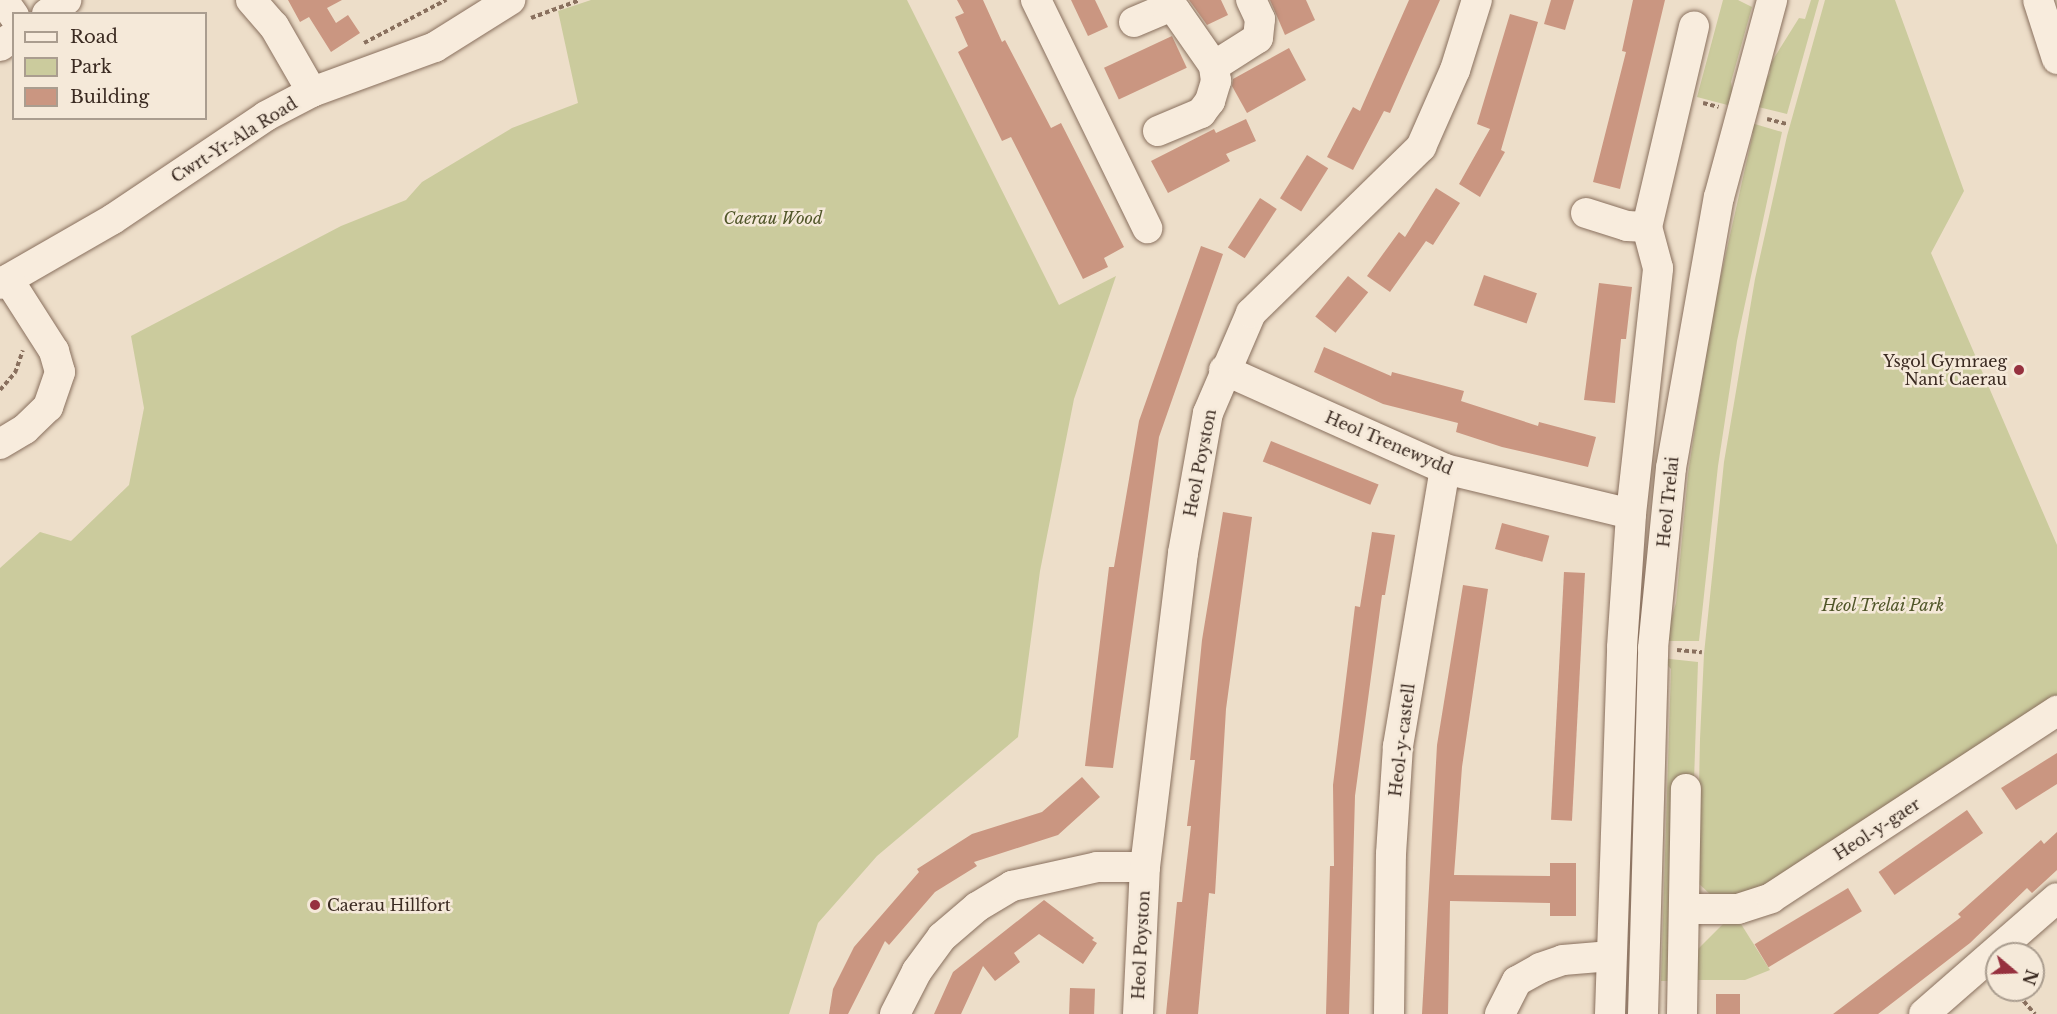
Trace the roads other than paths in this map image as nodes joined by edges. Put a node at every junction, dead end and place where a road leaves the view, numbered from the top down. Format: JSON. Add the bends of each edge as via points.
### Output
{"nodes":[{"id":1,"x":3,"y":0,"type":"edge"},
{"id":2,"x":66,"y":0,"type":"edge"},
{"id":3,"x":251,"y":0,"type":"edge"},
{"id":4,"x":510,"y":0,"type":"edge"},
{"id":5,"x":1036,"y":0,"type":"edge"},
{"id":6,"x":1251,"y":0,"type":"edge"},
{"id":7,"x":1477,"y":0,"type":"edge"},
{"id":8,"x":1772,"y":0,"type":"edge"},
{"id":9,"x":2038,"y":0,"type":"edge"},
{"id":10,"x":473,"y":10,"type":"edge"},
{"id":11,"x":50,"y":12,"type":"edge"},
{"id":12,"x":12,"y":13,"type":"edge"},
{"id":13,"x":1134,"y":22,"type":"dead end"},
{"id":14,"x":1694,"y":26,"type":"dead end"},
{"id":15,"x":2057,"y":59,"type":"edge"},
{"id":16,"x":1214,"y":66,"type":"junction"},
{"id":17,"x":312,"y":92,"type":"junction"},
{"id":18,"x":1158,"y":131,"type":"dead end"},
{"id":19,"x":1586,"y":213,"type":"dead end"},
{"id":20,"x":1647,"y":227,"type":"junction"},
{"id":21,"x":1148,"y":228,"type":"dead end"},
{"id":22,"x":4,"y":282,"type":"edge"},
{"id":23,"x":1224,"y":370,"type":"junction"},
{"id":24,"x":0,"y":444,"type":"edge"},
{"id":25,"x":1445,"y":469,"type":"junction"},
{"id":26,"x":1631,"y":514,"type":"junction"},
{"id":27,"x":2057,"y":711,"type":"edge"},
{"id":28,"x":1686,"y":789,"type":"dead end"},
{"id":29,"x":1145,"y":867,"type":"junction"},
{"id":30,"x":2057,"y":898,"type":"edge"},
{"id":31,"x":1684,"y":909,"type":"junction"},
{"id":32,"x":1611,"y":956,"type":"junction"},
{"id":33,"x":895,"y":1014,"type":"edge"},
{"id":34,"x":1138,"y":1014,"type":"edge"},
{"id":35,"x":1389,"y":1014,"type":"edge"},
{"id":36,"x":1500,"y":1014,"type":"edge"},
{"id":37,"x":1610,"y":1014,"type":"edge"},
{"id":38,"x":1643,"y":1014,"type":"edge"},
{"id":39,"x":1682,"y":1014,"type":"edge"},
{"id":40,"x":1924,"y":1014,"type":"edge"}],
"edges":[{"from":1,"to":12,"type":"street"},
{"from":2,"to":11,"type":"street"},
{"from":3,"to":17,"type":"street","via":[[274,26]]},
{"from":4,"to":10,"type":"street","name":"Cwrt-Yr-Ala Road"},
{"from":5,"to":21,"type":"street","via":[[1122,194]]},
{"from":6,"to":16,"type":"street","via":[[1260,19],[1258,38]]},
{"from":7,"to":23,"type":"street","name":"Heol Poyston","via":[[1455,70],[1421,147],[1251,313]]},
{"from":8,"to":38,"type":"street","name":"Heol Trelai","via":[[1719,197],[1671,468],[1652,671]]},
{"from":9,"to":15,"type":"street"},
{"from":10,"to":17,"type":"street","name":"Cwrt-Yr-Ala Road","via":[[435,47]]},
{"from":13,"to":16,"type":"street","via":[[1167,8],[1175,10]]},
{"from":14,"to":20,"type":"street","name":"Heol Trelai"},
{"from":16,"to":18,"type":"street","via":[[1216,81],[1210,101],[1201,113]]},
{"from":17,"to":22,"type":"street","name":"Cwrt-Yr-Ala Road","via":[[266,116],[113,219]]},
{"from":19,"to":20,"type":"street","via":[[1627,226]]},
{"from":20,"to":26,"type":"street","name":"Heol Trelai","via":[[1659,268]]},
{"from":22,"to":24,"type":"street","via":[[54,351],[59,384],[48,407],[25,429]]},
{"from":23,"to":25,"type":"street","name":"Heol Trenewydd"},
{"from":23,"to":29,"type":"street","name":"Heol Poyston","via":[[1208,413],[1184,553]]},
{"from":25,"to":26,"type":"street","name":"Heol Trenewydd"},
{"from":25,"to":35,"type":"street","name":"Heol-y-castell","via":[[1398,746],[1391,854]]},
{"from":26,"to":32,"type":"street","name":"Heol Trelai","via":[[1615,777]]},
{"from":27,"to":31,"type":"street","name":"Heol-y-gaer","via":[[1771,898],[1738,909]]},
{"from":28,"to":31,"type":"street"},
{"from":29,"to":33,"type":"street","via":[[1096,867],[1012,886],[977,907],[942,937],[917,970]]},
{"from":29,"to":34,"type":"street","name":"Heol Poyston"},
{"from":30,"to":40,"type":"street"},
{"from":31,"to":39,"type":"street"},
{"from":32,"to":36,"type":"street","via":[[1563,960],[1540,968],[1517,981]]},
{"from":32,"to":37,"type":"street","name":"Heol Trelai"}]}
